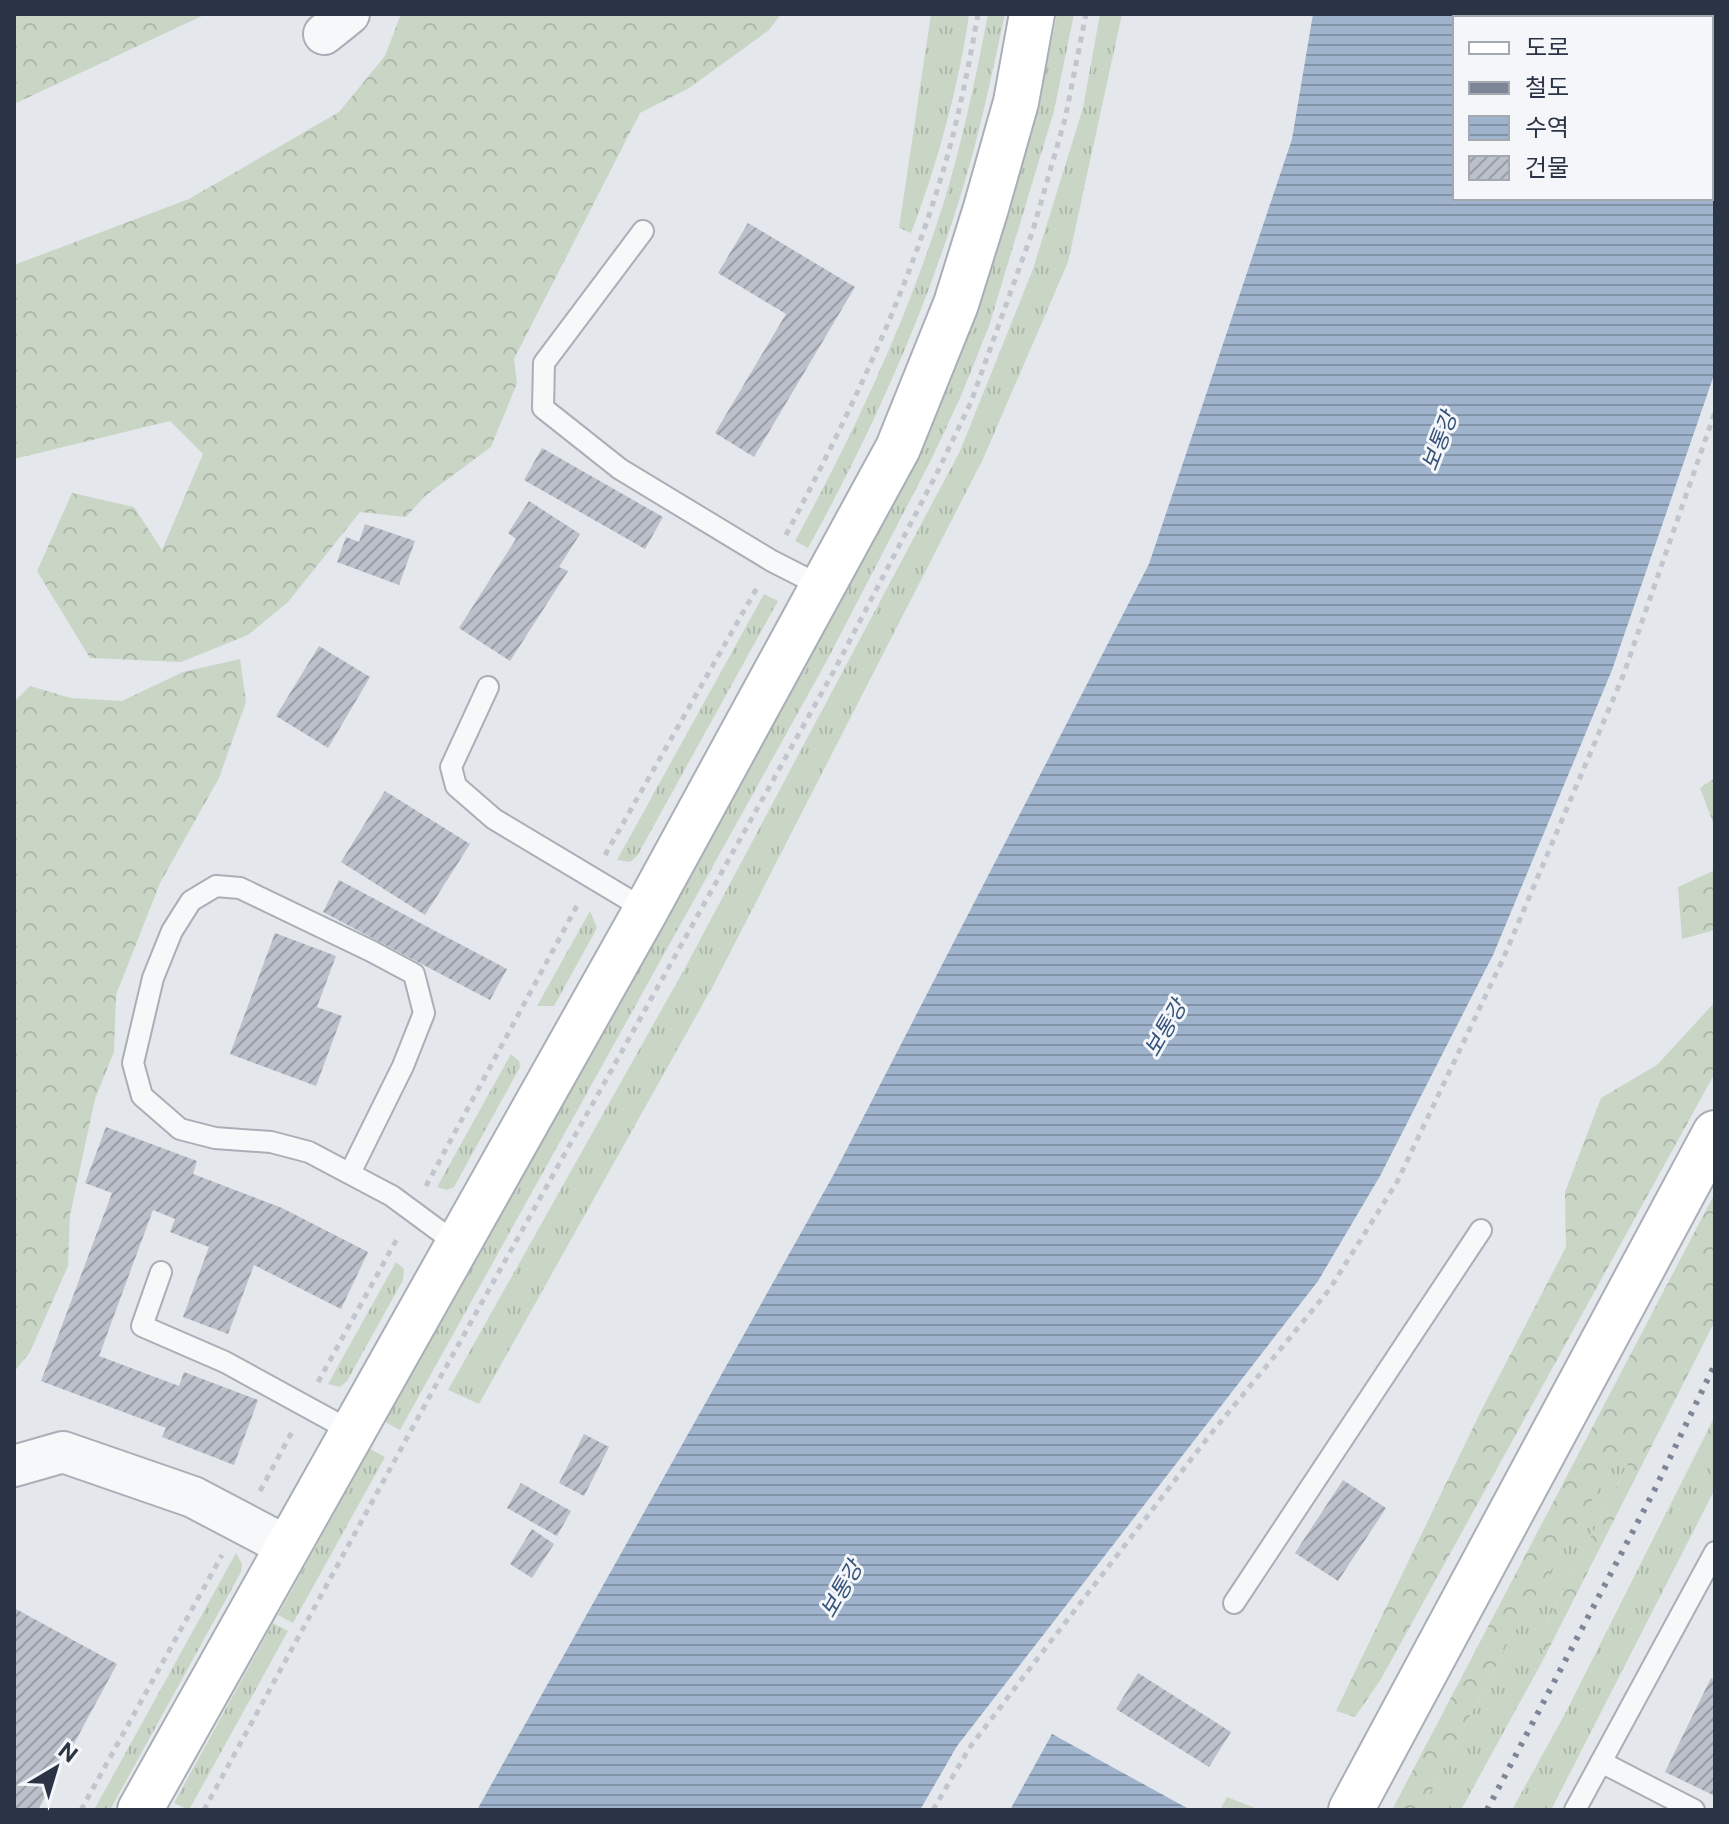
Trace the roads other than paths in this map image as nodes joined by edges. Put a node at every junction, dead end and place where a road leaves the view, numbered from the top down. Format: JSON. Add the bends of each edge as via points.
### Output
{"nodes":[{"id":1,"x":1032,"y":14,"type":"edge"},
{"id":2,"x":643,"y":231,"type":"dead end"},
{"id":3,"x":823,"y":587,"type":"junction"},
{"id":4,"x":488,"y":687,"type":"dead end"},
{"id":5,"x":646,"y":910,"type":"junction"},
{"id":6,"x":1715,"y":1133,"type":"edge"},
{"id":7,"x":350,"y":1173,"type":"junction"},
{"id":8,"x":1481,"y":1230,"type":"dead end"},
{"id":9,"x":457,"y":1244,"type":"junction"},
{"id":10,"x":161,"y":1272,"type":"dead end"},
{"id":11,"x":351,"y":1431,"type":"junction"},
{"id":12,"x":14,"y":1466,"type":"edge"},
{"id":13,"x":286,"y":1546,"type":"junction"},
{"id":14,"x":1713,"y":1560,"type":"edge"},
{"id":15,"x":1234,"y":1603,"type":"dead end"},
{"id":16,"x":1601,"y":1762,"type":"junction"},
{"id":17,"x":140,"y":1810,"type":"edge"},
{"id":18,"x":1351,"y":1810,"type":"edge"},
{"id":19,"x":1575,"y":1810,"type":"edge"},
{"id":20,"x":1694,"y":1810,"type":"edge"}],
"edges":[{"from":1,"to":3,"type":"street","via":[[1016,102],[956,304],[898,448]]},
{"from":2,"to":3,"type":"lane","via":[[544,363],[543,408],[620,469]]},
{"from":3,"to":5,"type":"street"},
{"from":4,"to":5,"type":"lane","via":[[451,767],[456,786],[494,819]]},
{"from":5,"to":9,"type":"street"},
{"from":6,"to":18,"type":"street"},
{"from":7,"to":7,"type":"lane","via":[[309,1152],[271,1142],[180,1129],[142,1096],[133,1063],[153,978],[191,901],[216,886],[240,888],[414,974],[424,1013]]},
{"from":7,"to":9,"type":"lane","via":[[392,1196]]},
{"from":8,"to":15,"type":"lane"},
{"from":9,"to":11,"type":"street"},
{"from":10,"to":11,"type":"lane","via":[[142,1326],[225,1362]]},
{"from":11,"to":13,"type":"street"},
{"from":12,"to":13,"type":"street","via":[[63,1452],[193,1497]]},
{"from":13,"to":17,"type":"street"},
{"from":14,"to":16,"type":"lane"},
{"from":16,"to":19,"type":"lane"},
{"from":16,"to":20,"type":"lane"}]}
